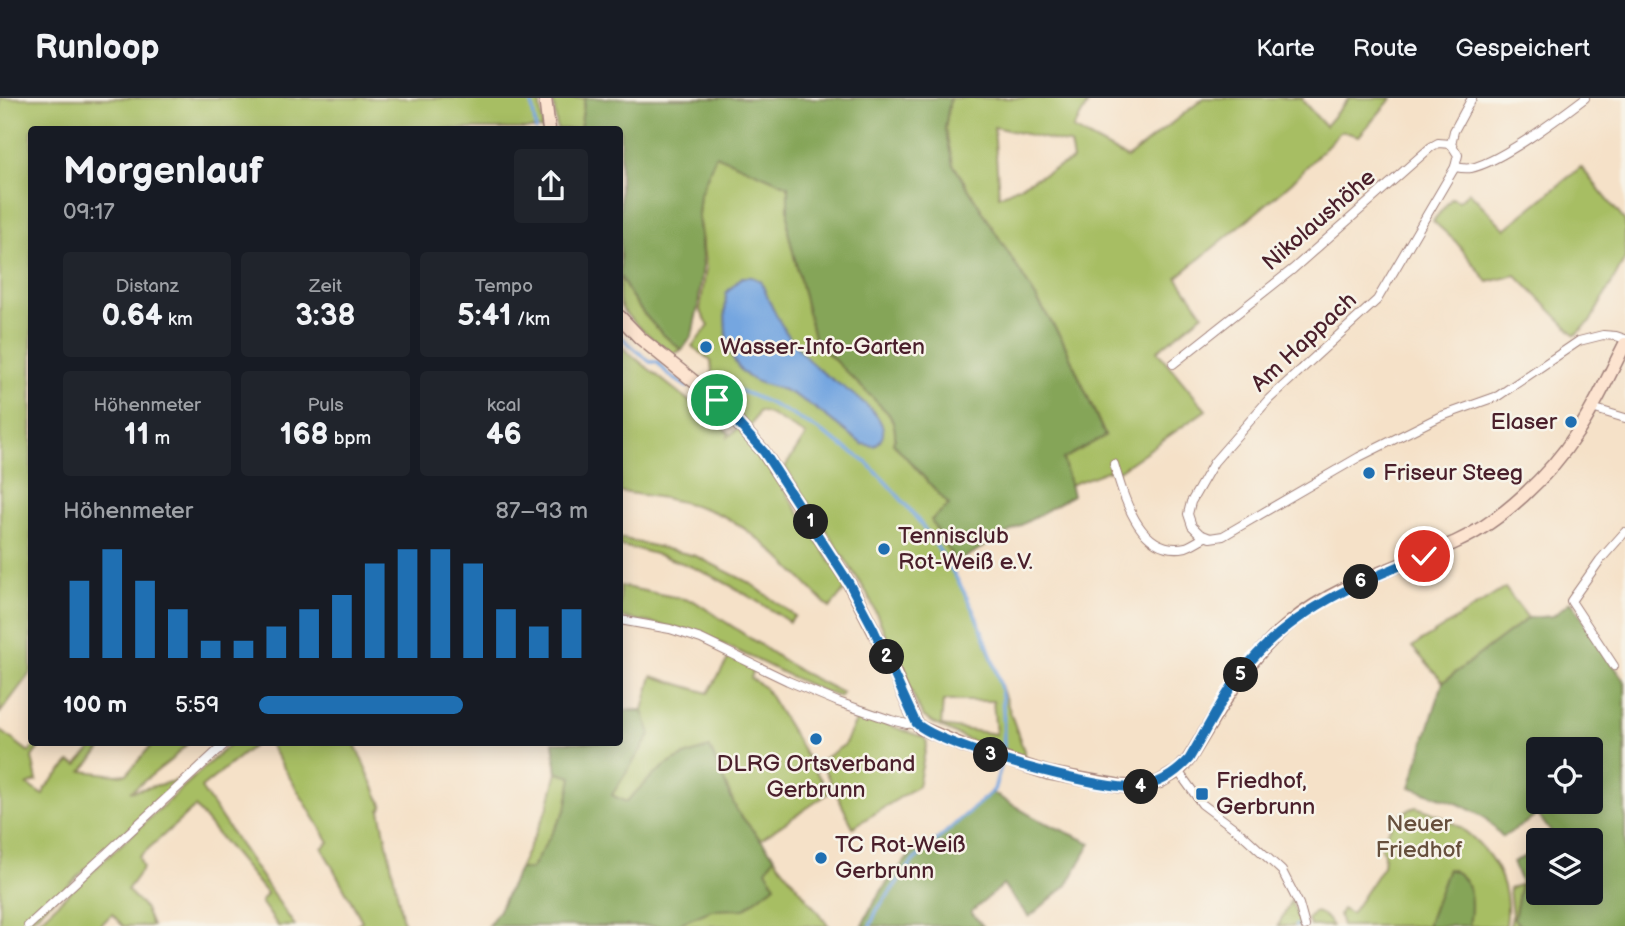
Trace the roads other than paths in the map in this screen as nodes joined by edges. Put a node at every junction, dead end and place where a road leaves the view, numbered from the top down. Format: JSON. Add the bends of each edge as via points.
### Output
{"nodes":[{"id":1,"x":545,"y":98,"type":"edge"},
{"id":2,"x":1472,"y":98,"type":"edge"},
{"id":3,"x":1585,"y":98,"type":"edge"},
{"id":4,"x":548,"y":126,"type":"edge"},
{"id":5,"x":1451,"y":144,"type":"junction"},
{"id":6,"x":1455,"y":167,"type":"junction"},
{"id":7,"x":623,"y":320,"type":"edge"},
{"id":8,"x":1625,"y":342,"type":"edge"},
{"id":9,"x":1173,"y":364,"type":"dead end"},
{"id":10,"x":1592,"y":408,"type":"junction"},
{"id":11,"x":1625,"y":418,"type":"edge"},
{"id":12,"x":1114,"y":464,"type":"dead end"},
{"id":13,"x":1625,"y":533,"type":"edge"},
{"id":14,"x":1205,"y":537,"type":"junction"},
{"id":15,"x":623,"y":621,"type":"edge"},
{"id":16,"x":1614,"y":666,"type":"dead end"},
{"id":17,"x":923,"y":728,"type":"junction"},
{"id":18,"x":223,"y":746,"type":"edge"},
{"id":19,"x":1178,"y":771,"type":"junction"},
{"id":20,"x":28,"y":926,"type":"edge"},
{"id":21,"x":1305,"y":926,"type":"edge"}],
"edges":[{"from":1,"to":4,"type":"street"},
{"from":2,"to":5,"type":"street"},
{"from":3,"to":6,"type":"street","via":[[1487,163],[1469,169]]},
{"from":5,"to":6,"type":"street","via":[[1458,155]]},
{"from":5,"to":9,"type":"street","name":"Nikolaushöhe","via":[[1431,147],[1293,269]]},
{"from":6,"to":14,"type":"street","name":"Am Happach","via":[[1377,300],[1269,399],[1214,462],[1189,509],[1192,526]]},
{"from":7,"to":17,"type":"street","via":[[717,400],[764,452],[849,583]]},
{"from":8,"to":10,"type":"street"},
{"from":8,"to":14,"type":"street","via":[[1603,335],[1579,341],[1498,396],[1440,417],[1359,457],[1223,536]]},
{"from":10,"to":11,"type":"street"},
{"from":10,"to":19,"type":"street","via":[[1555,462],[1501,515],[1459,541],[1350,587],[1304,613],[1271,639],[1247,666]]},
{"from":12,"to":14,"type":"street","via":[[1128,508],[1147,536],[1173,548],[1187,547]]},
{"from":13,"to":16,"type":"street","via":[[1571,601]]},
{"from":15,"to":17,"type":"street","via":[[701,639],[838,702]]},
{"from":17,"to":19,"type":"street","via":[[1048,773],[1120,786],[1158,782]]},
{"from":18,"to":20,"type":"street"},
{"from":19,"to":21,"type":"street","via":[[1202,804],[1282,871]]}]}
